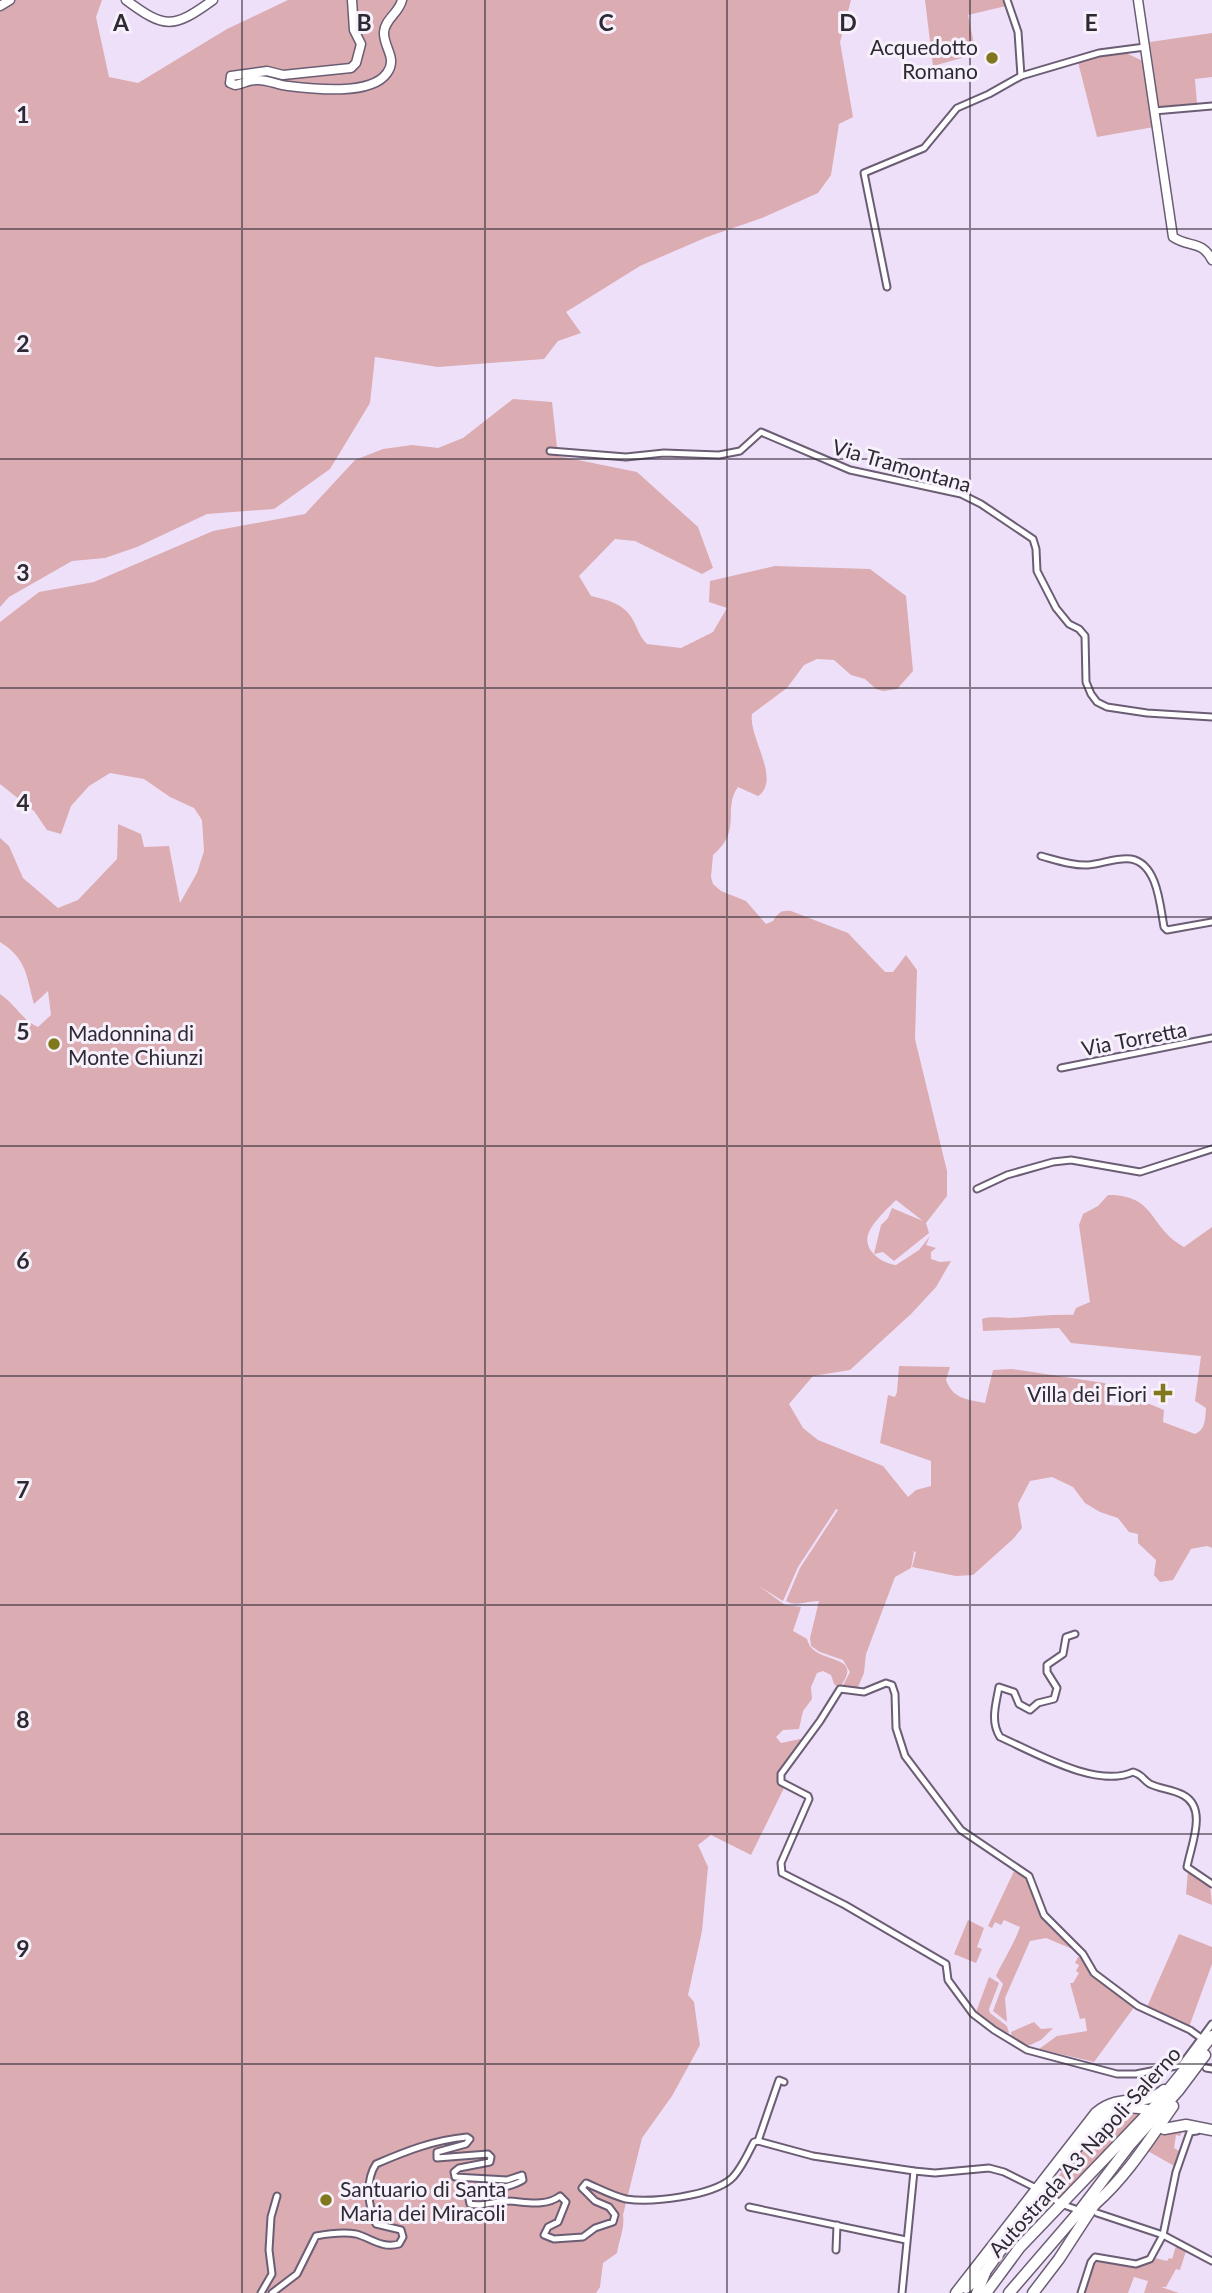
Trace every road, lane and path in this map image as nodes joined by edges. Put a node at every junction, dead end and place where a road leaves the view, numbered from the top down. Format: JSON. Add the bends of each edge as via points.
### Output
{"nodes":[{"id":1,"x":10,"y":0,"type":"edge"},
{"id":2,"x":126,"y":0,"type":"edge"},
{"id":3,"x":213,"y":0,"type":"edge"},
{"id":4,"x":352,"y":0,"type":"edge"},
{"id":5,"x":402,"y":0,"type":"edge"},
{"id":6,"x":1007,"y":0,"type":"edge"},
{"id":7,"x":1138,"y":0,"type":"edge"},
{"id":8,"x":0,"y":6,"type":"edge"},
{"id":9,"x":1145,"y":47,"type":"junction"},
{"id":10,"x":1021,"y":76,"type":"junction"},
{"id":11,"x":1212,"y":106,"type":"edge"},
{"id":12,"x":1154,"y":111,"type":"junction"},
{"id":13,"x":1212,"y":260,"type":"edge"},
{"id":14,"x":887,"y":287,"type":"dead end"},
{"id":15,"x":550,"y":451,"type":"dead end"},
{"id":16,"x":1212,"y":717,"type":"edge"},
{"id":17,"x":1041,"y":856,"type":"dead end"},
{"id":18,"x":1212,"y":922,"type":"edge"},
{"id":19,"x":1212,"y":1038,"type":"edge"},
{"id":20,"x":1061,"y":1068,"type":"dead end"},
{"id":21,"x":1212,"y":1149,"type":"edge"},
{"id":22,"x":977,"y":1189,"type":"dead end"},
{"id":23,"x":1075,"y":1634,"type":"dead end"},
{"id":24,"x":1212,"y":1884,"type":"edge"},
{"id":25,"x":1212,"y":2024,"type":"edge"},
{"id":26,"x":1207,"y":2037,"type":"edge"},
{"id":27,"x":1212,"y":2046,"type":"edge"},
{"id":28,"x":1212,"y":2052,"type":"edge"},
{"id":29,"x":1185,"y":2066,"type":"junction"},
{"id":30,"x":784,"y":2082,"type":"dead end"},
{"id":31,"x":1147,"y":2110,"type":"dead end"},
{"id":32,"x":1169,"y":2116,"type":"dead end"},
{"id":33,"x":1164,"y":2129,"type":"dead end"},
{"id":34,"x":1211,"y":2129,"type":"edge"},
{"id":35,"x":758,"y":2141,"type":"junction"},
{"id":36,"x":1140,"y":2146,"type":"dead end"},
{"id":37,"x":914,"y":2171,"type":"junction"},
{"id":38,"x":1034,"y":2187,"type":"dead end"},
{"id":39,"x":1107,"y":2187,"type":"junction"},
{"id":40,"x":1045,"y":2194,"type":"dead end"},
{"id":41,"x":277,"y":2196,"type":"dead end"},
{"id":42,"x":1057,"y":2201,"type":"dead end"},
{"id":43,"x":1064,"y":2205,"type":"dead end"},
{"id":44,"x":749,"y":2207,"type":"dead end"},
{"id":45,"x":1096,"y":2208,"type":"junction"},
{"id":46,"x":1076,"y":2211,"type":"junction"},
{"id":47,"x":837,"y":2225,"type":"junction"},
{"id":48,"x":1163,"y":2235,"type":"junction"},
{"id":49,"x":906,"y":2240,"type":"junction"},
{"id":50,"x":836,"y":2250,"type":"dead end"},
{"id":51,"x":1212,"y":2261,"type":"edge"},
{"id":52,"x":985,"y":2272,"type":"junction"},
{"id":53,"x":261,"y":2293,"type":"edge"},
{"id":54,"x":272,"y":2293,"type":"edge"},
{"id":55,"x":902,"y":2293,"type":"edge"},
{"id":56,"x":959,"y":2293,"type":"edge"},
{"id":57,"x":977,"y":2293,"type":"edge"},
{"id":58,"x":985,"y":2293,"type":"edge"},
{"id":59,"x":1009,"y":2293,"type":"edge"},
{"id":60,"x":1033,"y":2293,"type":"edge"},
{"id":61,"x":1081,"y":2293,"type":"edge"}],
"edges":[{"from":1,"to":8,"type":"main road"},
{"from":2,"to":3,"type":"main road","via":[[151,19],[180,22]]},
{"from":4,"to":5,"type":"main road","via":[[351,16],[361,44],[351,68],[283,75],[245,73],[231,76],[230,83],[234,86],[253,79],[285,86],[352,89],[381,79],[388,73],[392,55],[383,35],[386,23]]},
{"from":6,"to":10,"type":"street","via":[[1018,32]]},
{"from":7,"to":9,"type":"main road"},
{"from":9,"to":10,"type":"street","via":[[1099,52]]},
{"from":9,"to":12,"type":"main road"},
{"from":10,"to":14,"type":"street","via":[[957,108],[924,148],[864,173]]},
{"from":11,"to":12,"type":"street"},
{"from":12,"to":13,"type":"main road","via":[[1173,237],[1201,246]]},
{"from":15,"to":16,"type":"street","name":"Via Tramontana","via":[[626,457],[719,455],[740,451],[761,432],[850,470],[961,494],[1033,539],[1037,571],[1056,608],[1085,636],[1086,682],[1097,702],[1147,713]]},
{"from":17,"to":18,"type":"street","via":[[1079,865],[1130,859],[1142,863],[1156,887],[1167,930]]},
{"from":19,"to":20,"type":"street","name":"Via Torretta"},
{"from":21,"to":22,"type":"street","via":[[1140,1172],[1071,1160],[1053,1162]]},
{"from":23,"to":24,"type":"street","via":[[1066,1637],[1063,1654],[1046,1668],[1057,1688],[1054,1699],[1030,1710],[1019,1704],[1014,1692],[999,1687],[995,1729],[1000,1737],[1092,1775],[1133,1772],[1149,1784],[1189,1799],[1197,1816],[1186,1867]]},
{"from":25,"to":26,"type":"street"},
{"from":26,"to":29,"type":"highway","name":"Autostrada A3 Napoli-Salerno"},
{"from":26,"to":29,"type":"street","via":[[1138,2006],[1094,1973],[1083,1954],[1044,1915],[1029,1876],[961,1830],[905,1756],[896,1728],[892,1685],[864,1692],[840,1689],[781,1774],[781,1782],[809,1799],[784,1855],[782,1873],[946,1964],[948,1980],[973,2014],[1027,2050],[1117,2074]]},
{"from":27,"to":46,"type":"highway","name":"Autostrada A3 Napoli-Salerno"},
{"from":28,"to":45,"type":"highway"},
{"from":29,"to":56,"type":"highway","via":[[1153,2098],[1114,2102],[1096,2113]]},
{"from":29,"to":58,"type":"highway","name":"Autostrada A3 Napoli-Salerno","via":[[1156,2105],[1032,2233]]},
{"from":30,"to":35,"type":"street","via":[[779,2080]]},
{"from":31,"to":52,"type":"highway","via":[[1133,2106],[1102,2117]]},
{"from":32,"to":34,"type":"highway"},
{"from":33,"to":34,"type":"highway","via":[[1182,2125]]},
{"from":34,"to":48,"type":"street","via":[[1190,2132]]},
{"from":35,"to":37,"type":"street","via":[[813,2156]]},
{"from":35,"to":54,"type":"street","via":[[733,2177],[695,2194],[625,2199],[586,2183],[582,2188],[608,2207],[615,2215],[613,2222],[583,2238],[554,2239],[544,2235],[558,2222],[565,2206],[560,2196],[528,2204],[470,2204],[475,2194],[513,2187],[523,2180],[522,2175],[507,2180],[455,2178],[459,2168],[490,2162],[488,2154],[436,2158],[437,2152],[466,2144],[467,2137],[415,2147],[376,2164],[369,2188],[369,2209],[376,2224],[401,2230],[400,2243],[378,2244],[355,2234],[316,2236],[297,2274]]},
{"from":36,"to":39,"type":"highway"},
{"from":37,"to":38,"type":"street","via":[[989,2168]]},
{"from":37,"to":49,"type":"street"},
{"from":39,"to":45,"type":"highway"},
{"from":39,"to":46,"type":"highway"},
{"from":40,"to":42,"type":"street"},
{"from":41,"to":53,"type":"street","via":[[271,2217],[272,2274]]},
{"from":43,"to":46,"type":"street"},
{"from":44,"to":47,"type":"street"},
{"from":45,"to":48,"type":"street"},
{"from":45,"to":60,"type":"highway"},
{"from":46,"to":59,"type":"highway","name":"Autostrada A3 Napoli-Salerno"},
{"from":47,"to":49,"type":"street"},
{"from":47,"to":50,"type":"street"},
{"from":48,"to":51,"type":"street"},
{"from":48,"to":61,"type":"street","via":[[1150,2259],[1142,2263],[1095,2257]]},
{"from":49,"to":55,"type":"street"},
{"from":52,"to":56,"type":"highway"},
{"from":52,"to":57,"type":"highway"}]}
